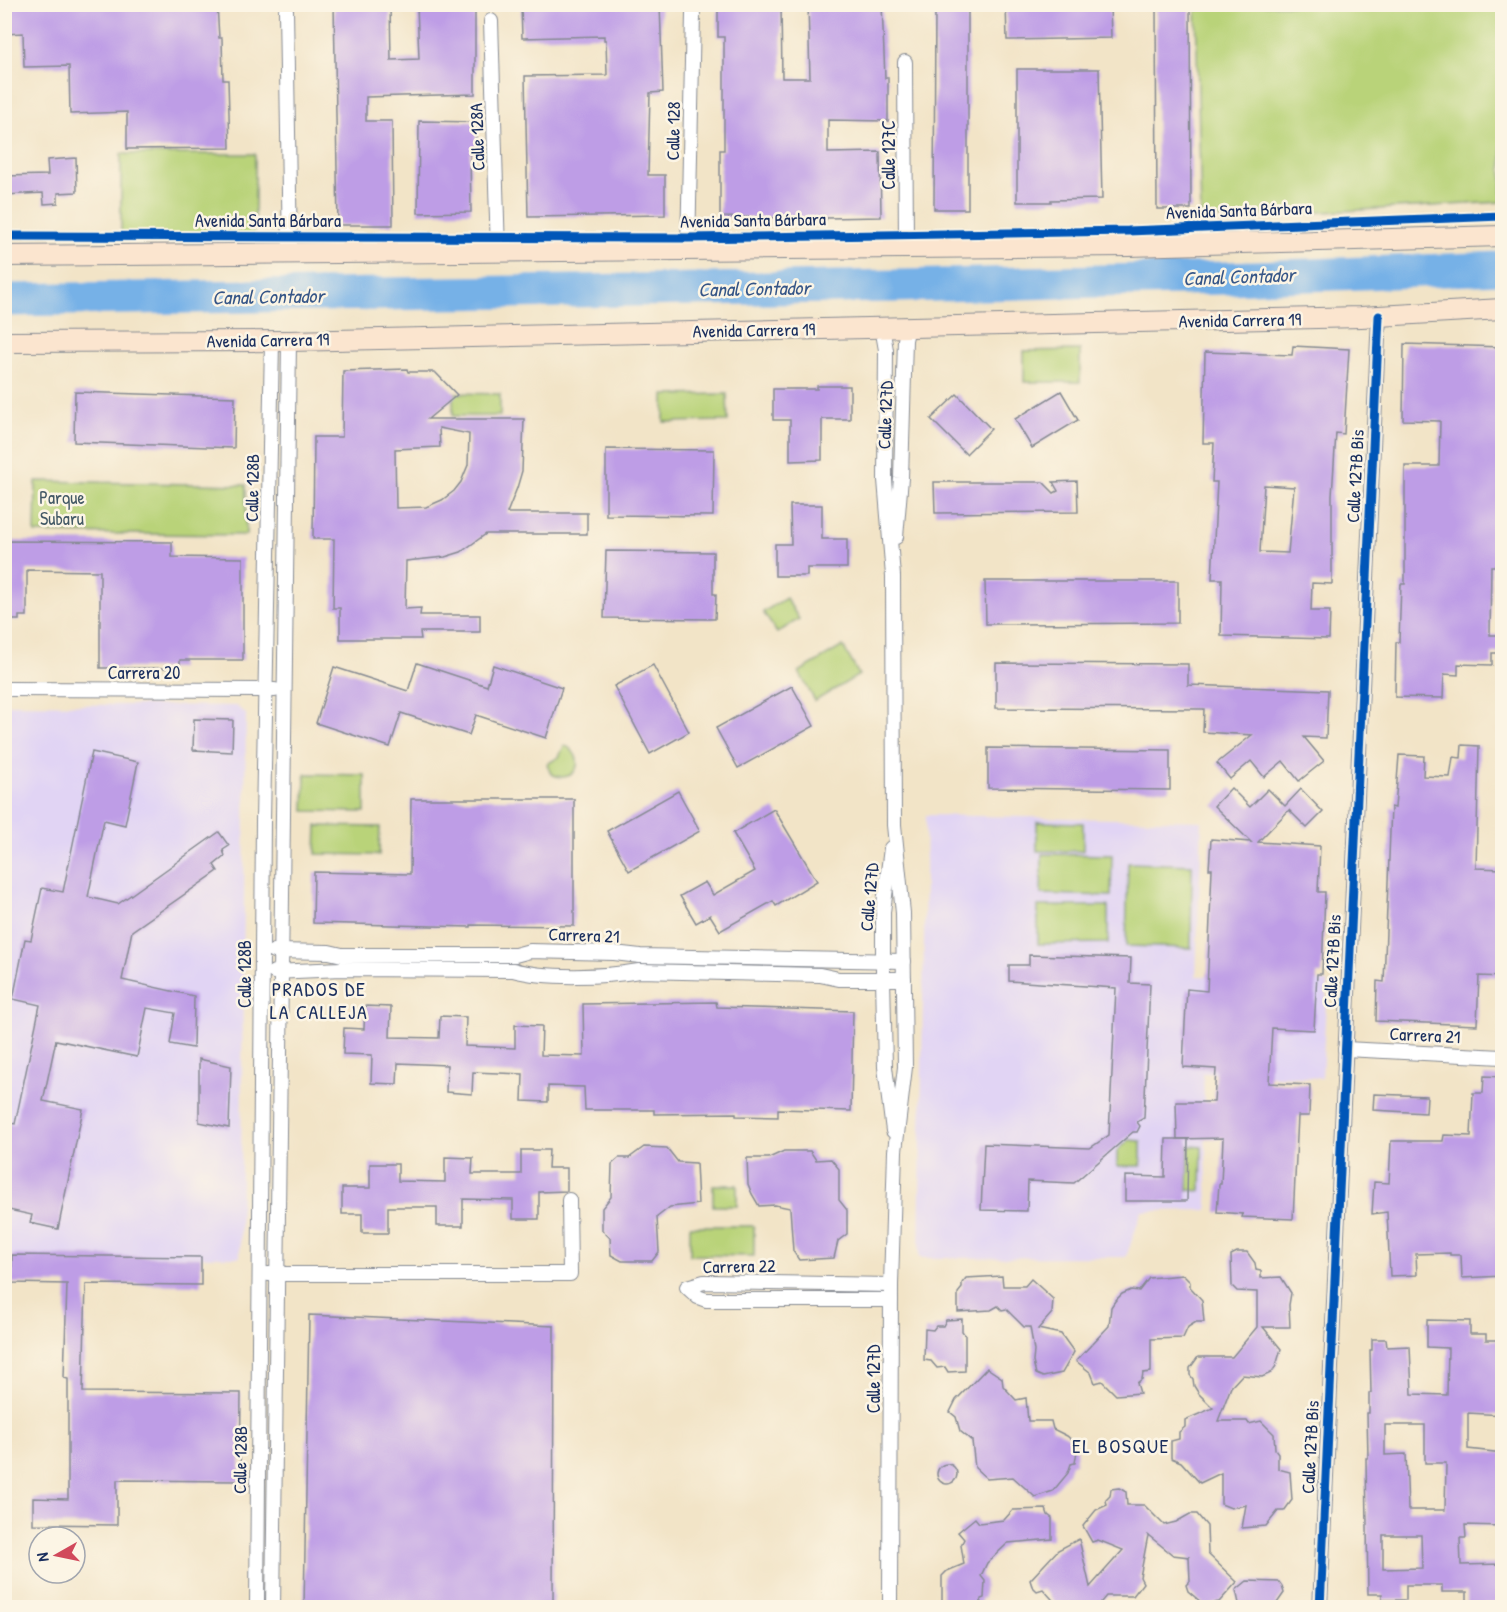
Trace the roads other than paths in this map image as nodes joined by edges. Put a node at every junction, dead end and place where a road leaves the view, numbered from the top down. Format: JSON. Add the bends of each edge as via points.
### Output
{"nodes":[{"id":1,"x":286,"y":10,"type":"dead end"},
{"id":2,"x":693,"y":14,"type":"dead end"},
{"id":3,"x":491,"y":21,"type":"dead end"},
{"id":4,"x":905,"y":62,"type":"dead end"},
{"id":5,"x":1500,"y":237,"type":"edge"},
{"id":6,"x":906,"y":248,"type":"junction"},
{"id":7,"x":688,"y":250,"type":"junction"},
{"id":8,"x":498,"y":252,"type":"junction"},
{"id":9,"x":290,"y":254,"type":"junction"},
{"id":10,"x":4,"y":256,"type":"edge"},
{"id":11,"x":1503,"y":301,"type":"edge"},
{"id":12,"x":1503,"y":309,"type":"edge"},
{"id":13,"x":1442,"y":313,"type":"junction"},
{"id":14,"x":1380,"y":316,"type":"junction"},
{"id":15,"x":882,"y":327,"type":"junction"},
{"id":16,"x":908,"y":327,"type":"junction"},
{"id":17,"x":281,"y":341,"type":"junction"},
{"id":18,"x":4,"y":342,"type":"edge"},
{"id":19,"x":893,"y":576,"type":"junction"},
{"id":20,"x":4,"y":689,"type":"edge"},
{"id":21,"x":266,"y":690,"type":"junction"},
{"id":22,"x":284,"y":690,"type":"junction"},
{"id":23,"x":894,"y":825,"type":"junction"},
{"id":24,"x":282,"y":951,"type":"junction"},
{"id":25,"x":263,"y":952,"type":"junction"},
{"id":26,"x":884,"y":961,"type":"junction"},
{"id":27,"x":904,"y":961,"type":"junction"},
{"id":28,"x":281,"y":972,"type":"junction"},
{"id":29,"x":263,"y":973,"type":"junction"},
{"id":30,"x":883,"y":978,"type":"junction"},
{"id":31,"x":904,"y":979,"type":"junction"},
{"id":32,"x":1345,"y":1049,"type":"junction"},
{"id":33,"x":1503,"y":1057,"type":"edge"},
{"id":34,"x":895,"y":1151,"type":"junction"},
{"id":35,"x":569,"y":1200,"type":"dead end"},
{"id":36,"x":260,"y":1274,"type":"junction"},
{"id":37,"x":276,"y":1274,"type":"junction"},
{"id":38,"x":891,"y":1284,"type":"junction"},
{"id":39,"x":891,"y":1300,"type":"junction"},
{"id":40,"x":257,"y":1608,"type":"edge"},
{"id":41,"x":273,"y":1608,"type":"edge"},
{"id":42,"x":890,"y":1608,"type":"edge"},
{"id":43,"x":1320,"y":1608,"type":"edge"}],
"edges":[{"from":1,"to":9,"type":"street"},
{"from":2,"to":7,"type":"street","name":"Calle 128"},
{"from":3,"to":8,"type":"street","name":"Calle 128A"},
{"from":4,"to":6,"type":"street","name":"Calle 127C"},
{"from":5,"to":6,"type":"main road"},
{"from":6,"to":7,"type":"main road"},
{"from":7,"to":8,"type":"main road"},
{"from":8,"to":9,"type":"main road"},
{"from":9,"to":10,"type":"main road"},
{"from":11,"to":13,"type":"main road"},
{"from":12,"to":13,"type":"main road","name":"Avenida Carrera 19"},
{"from":13,"to":14,"type":"main road","name":"Avenida Carrera 19"},
{"from":14,"to":16,"type":"main road","name":"Avenida Carrera 19"},
{"from":14,"to":32,"type":"street","name":"Calle 127B Bis"},
{"from":15,"to":16,"type":"main road","name":"Avenida Carrera 19"},
{"from":15,"to":17,"type":"main road","name":"Avenida Carrera 19"},
{"from":15,"to":19,"type":"street","name":"Calle 127D","via":[[886,350],[885,480]]},
{"from":16,"to":19,"type":"street","name":"Calle 127D"},
{"from":17,"to":18,"type":"main road","name":"Avenida Carrera 19"},
{"from":17,"to":21,"type":"street","name":"Calle 128B"},
{"from":17,"to":22,"type":"street","name":"Calle 128B"},
{"from":19,"to":23,"type":"street","name":"Calle 127D"},
{"from":20,"to":21,"type":"street","name":"Carrera 20"},
{"from":21,"to":22,"type":"street","name":"Carrera 20"},
{"from":21,"to":25,"type":"street","name":"Calle 128B"},
{"from":22,"to":24,"type":"street","name":"Calle 128B"},
{"from":23,"to":26,"type":"street","name":"Calle 127D","via":[[883,912]]},
{"from":23,"to":27,"type":"street","name":"Calle 127D"},
{"from":24,"to":25,"type":"street","name":"Carrera 21"},
{"from":24,"to":26,"type":"street","name":"Carrera 21","via":[[515,955],[530,951]]},
{"from":24,"to":28,"type":"street","name":"Calle 128B"},
{"from":25,"to":29,"type":"street","name":"Calle 128B"},
{"from":26,"to":27,"type":"street","name":"Carrera 21"},
{"from":26,"to":30,"type":"street","name":"Calle 127D"},
{"from":27,"to":31,"type":"street","name":"Calle 127D"},
{"from":28,"to":29,"type":"street"},
{"from":28,"to":30,"type":"street","via":[[513,970],[529,975],[614,976],[639,971]]},
{"from":28,"to":37,"type":"street","name":"Calle 128B"},
{"from":29,"to":36,"type":"street","name":"Calle 128B"},
{"from":30,"to":31,"type":"street"},
{"from":30,"to":34,"type":"street","name":"Calle 127D","via":[[885,1067]]},
{"from":31,"to":34,"type":"street","name":"Calle 127D","via":[[905,1067]]},
{"from":32,"to":33,"type":"street","name":"Carrera 21"},
{"from":32,"to":43,"type":"street","name":"Calle 127B Bis"},
{"from":34,"to":38,"type":"street","name":"Calle 127D"},
{"from":35,"to":37,"type":"street","via":[[570,1275]]},
{"from":36,"to":37,"type":"street"},
{"from":36,"to":40,"type":"street","name":"Calle 128B"},
{"from":37,"to":41,"type":"street","name":"Calle 128B"},
{"from":38,"to":39,"type":"street","name":"Calle 127D"},
{"from":38,"to":39,"type":"street","name":"Carrera 22","via":[[704,1282],[687,1287],[706,1300]]},
{"from":39,"to":42,"type":"street","name":"Calle 127D"}]}
